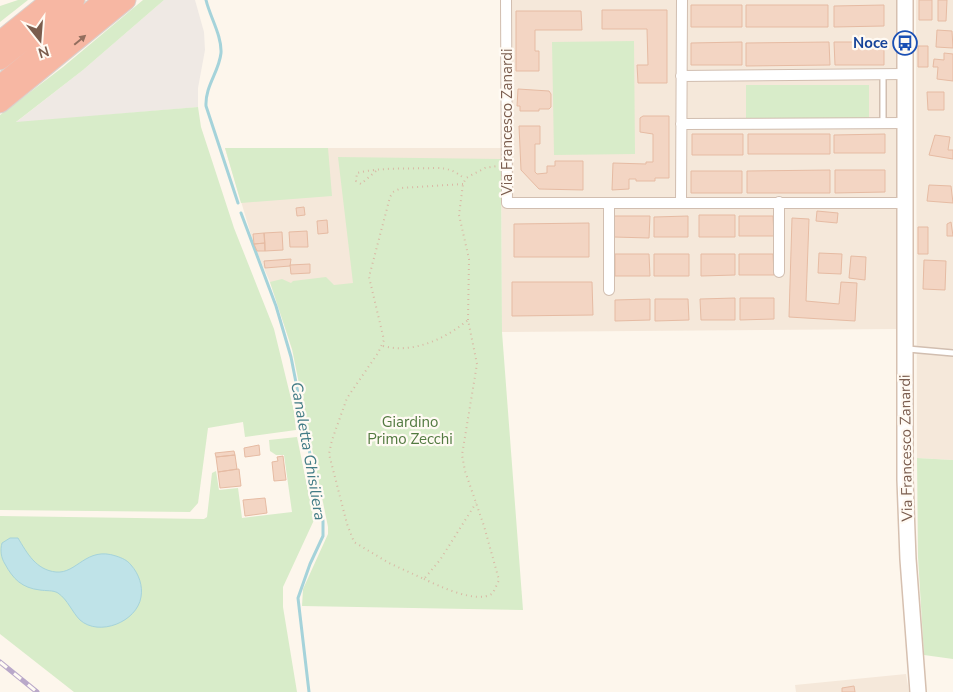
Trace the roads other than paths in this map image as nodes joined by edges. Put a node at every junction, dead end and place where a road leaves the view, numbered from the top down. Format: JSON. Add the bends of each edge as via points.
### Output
{"nodes":[{"id":1,"x":51,"y":0,"type":"edge"},
{"id":2,"x":75,"y":0,"type":"edge"},
{"id":3,"x":104,"y":0,"type":"edge"},
{"id":4,"x":126,"y":0,"type":"edge"},
{"id":5,"x":506,"y":0,"type":"edge"},
{"id":6,"x":682,"y":0,"type":"edge"},
{"id":7,"x":905,"y":0,"type":"edge"},
{"id":8,"x":0,"y":41,"type":"edge"},
{"id":9,"x":0,"y":60,"type":"edge"},
{"id":10,"x":883,"y":74,"type":"junction"},
{"id":11,"x":905,"y":74,"type":"junction"},
{"id":12,"x":681,"y":76,"type":"junction"},
{"id":13,"x":0,"y":84,"type":"edge"},
{"id":14,"x":0,"y":102,"type":"edge"},
{"id":15,"x":883,"y":123,"type":"junction"},
{"id":16,"x":906,"y":123,"type":"junction"},
{"id":17,"x":681,"y":124,"type":"junction"},
{"id":18,"x":681,"y":202,"type":"junction"},
{"id":19,"x":779,"y":202,"type":"junction"},
{"id":20,"x":609,"y":203,"type":"junction"},
{"id":21,"x":906,"y":203,"type":"junction"},
{"id":22,"x":779,"y":272,"type":"dead end"},
{"id":23,"x":609,"y":290,"type":"dead end"},
{"id":24,"x":904,"y":348,"type":"junction"},
{"id":25,"x":953,"y":353,"type":"edge"},
{"id":26,"x":918,"y":692,"type":"edge"}],
"edges":[{"from":1,"to":8,"type":"highway"},
{"from":2,"to":9,"type":"highway"},
{"from":3,"to":13,"type":"highway"},
{"from":14,"to":4,"type":"highway","one_way":true},
{"from":5,"to":20,"type":"street","name":"Via Francesco Zanardi","via":[[507,203]]},
{"from":6,"to":12,"type":"street"},
{"from":7,"to":11,"type":"street","name":"Via Francesco Zanardi"},
{"from":10,"to":11,"type":"street"},
{"from":10,"to":12,"type":"street"},
{"from":10,"to":15,"type":"lane"},
{"from":11,"to":16,"type":"street","name":"Via Francesco Zanardi"},
{"from":12,"to":17,"type":"street"},
{"from":15,"to":16,"type":"street"},
{"from":15,"to":17,"type":"street"},
{"from":16,"to":21,"type":"street","name":"Via Francesco Zanardi"},
{"from":17,"to":18,"type":"street"},
{"from":18,"to":19,"type":"street","name":"Via Francesco Zanardi"},
{"from":18,"to":20,"type":"street","name":"Via Francesco Zanardi"},
{"from":19,"to":21,"type":"street","name":"Via Francesco Zanardi"},
{"from":19,"to":22,"type":"street"},
{"from":20,"to":23,"type":"street"},
{"from":21,"to":24,"type":"street","name":"Via Francesco Zanardi"},
{"from":24,"to":25,"type":"lane"},
{"from":24,"to":26,"type":"street","name":"Via Francesco Zanardi","via":[[908,559]]}]}
